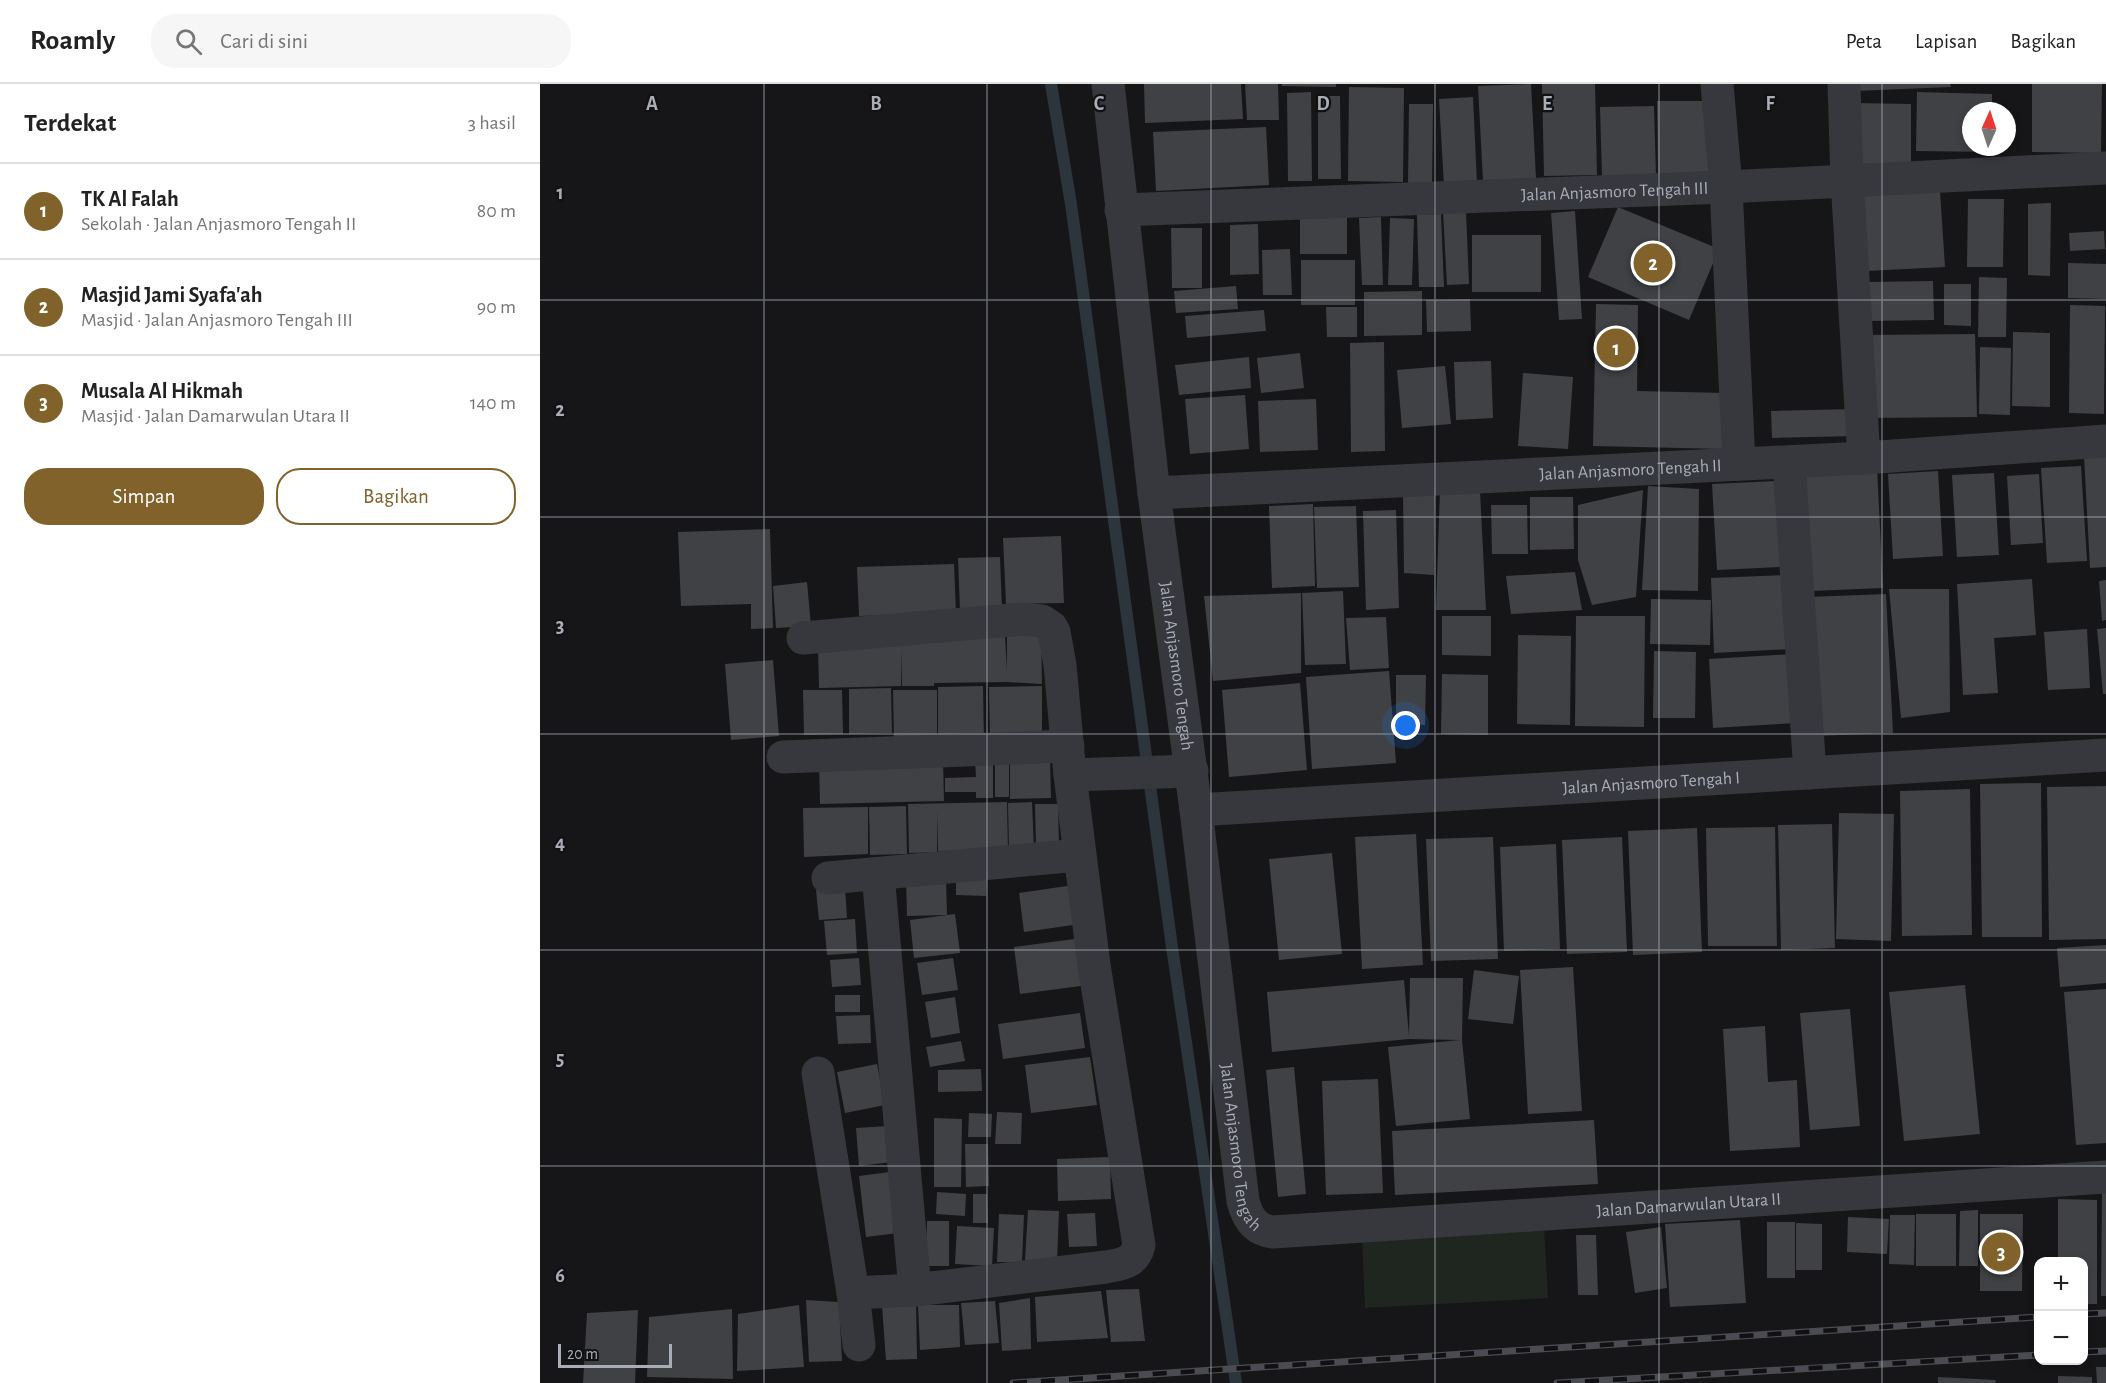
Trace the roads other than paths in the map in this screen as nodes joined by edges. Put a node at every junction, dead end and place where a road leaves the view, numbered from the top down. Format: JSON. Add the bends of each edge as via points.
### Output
{"nodes":[{"id":1,"x":1108,"y":84,"type":"edge"},
{"id":2,"x":1717,"y":84,"type":"edge"},
{"id":3,"x":1844,"y":84,"type":"edge"},
{"id":4,"x":2106,"y":168,"type":"edge"},
{"id":5,"x":1847,"y":180,"type":"junction"},
{"id":6,"x":1726,"y":187,"type":"junction"},
{"id":7,"x":1121,"y":210,"type":"junction"},
{"id":8,"x":2106,"y":441,"type":"edge"},
{"id":9,"x":1864,"y":458,"type":"junction"},
{"id":10,"x":1789,"y":462,"type":"junction"},
{"id":11,"x":1739,"y":464,"type":"junction"},
{"id":12,"x":1154,"y":493,"type":"junction"},
{"id":13,"x":803,"y":638,"type":"dead end"},
{"id":14,"x":2106,"y":755,"type":"edge"},
{"id":15,"x":783,"y":757,"type":"dead end"},
{"id":16,"x":1069,"y":760,"type":"junction"},
{"id":17,"x":1192,"y":771,"type":"junction"},
{"id":18,"x":1810,"y":772,"type":"junction"},
{"id":19,"x":1197,"y":810,"type":"junction"},
{"id":20,"x":1079,"y":855,"type":"junction"},
{"id":21,"x":878,"y":874,"type":"junction"},
{"id":22,"x":828,"y":878,"type":"dead end"},
{"id":23,"x":818,"y":1073,"type":"dead end"},
{"id":24,"x":2106,"y":1177,"type":"edge"},
{"id":25,"x":1273,"y":1232,"type":"joint"},
{"id":26,"x":915,"y":1290,"type":"junction"},
{"id":27,"x":854,"y":1293,"type":"junction"},
{"id":28,"x":859,"y":1345,"type":"dead end"}],
"edges":[{"from":1,"to":7,"type":"street","name":"Jalan Anjasmoro Tengah"},
{"from":2,"to":6,"type":"street"},
{"from":3,"to":5,"type":"street"},
{"from":4,"to":5,"type":"street","name":"Jalan Anjasmoro Tengah III"},
{"from":5,"to":6,"type":"street","name":"Jalan Anjasmoro Tengah III"},
{"from":5,"to":9,"type":"street"},
{"from":6,"to":7,"type":"street","name":"Jalan Anjasmoro Tengah III"},
{"from":6,"to":11,"type":"street"},
{"from":7,"to":12,"type":"street","name":"Jalan Anjasmoro Tengah"},
{"from":8,"to":9,"type":"street","name":"Jalan Anjasmoro Tengah II"},
{"from":9,"to":10,"type":"street","name":"Jalan Anjasmoro Tengah II"},
{"from":10,"to":11,"type":"street","name":"Jalan Anjasmoro Tengah II"},
{"from":10,"to":18,"type":"street"},
{"from":11,"to":12,"type":"street","name":"Jalan Anjasmoro Tengah II"},
{"from":12,"to":17,"type":"street","name":"Jalan Anjasmoro Tengah"},
{"from":13,"to":16,"type":"street","via":[[1022,619],[1047,623],[1054,632],[1060,665]]},
{"from":14,"to":18,"type":"street","name":"Jalan Anjasmoro Tengah I"},
{"from":15,"to":16,"type":"street"},
{"from":16,"to":17,"type":"street"},
{"from":16,"to":20,"type":"street"},
{"from":17,"to":19,"type":"street","name":"Jalan Anjasmoro Tengah"},
{"from":18,"to":19,"type":"street","name":"Jalan Anjasmoro Tengah I"},
{"from":19,"to":25,"type":"street","name":"Jalan Anjasmoro Tengah","via":[[1243,1201],[1251,1221]]},
{"from":20,"to":21,"type":"street"},
{"from":20,"to":26,"type":"street","via":[[1139,1248],[1132,1260],[1116,1265]]},
{"from":21,"to":22,"type":"street"},
{"from":21,"to":26,"type":"street"},
{"from":23,"to":27,"type":"street"},
{"from":24,"to":25,"type":"street","name":"Jalan Damarwulan Utara II"},
{"from":26,"to":27,"type":"street"},
{"from":27,"to":28,"type":"street"}]}
